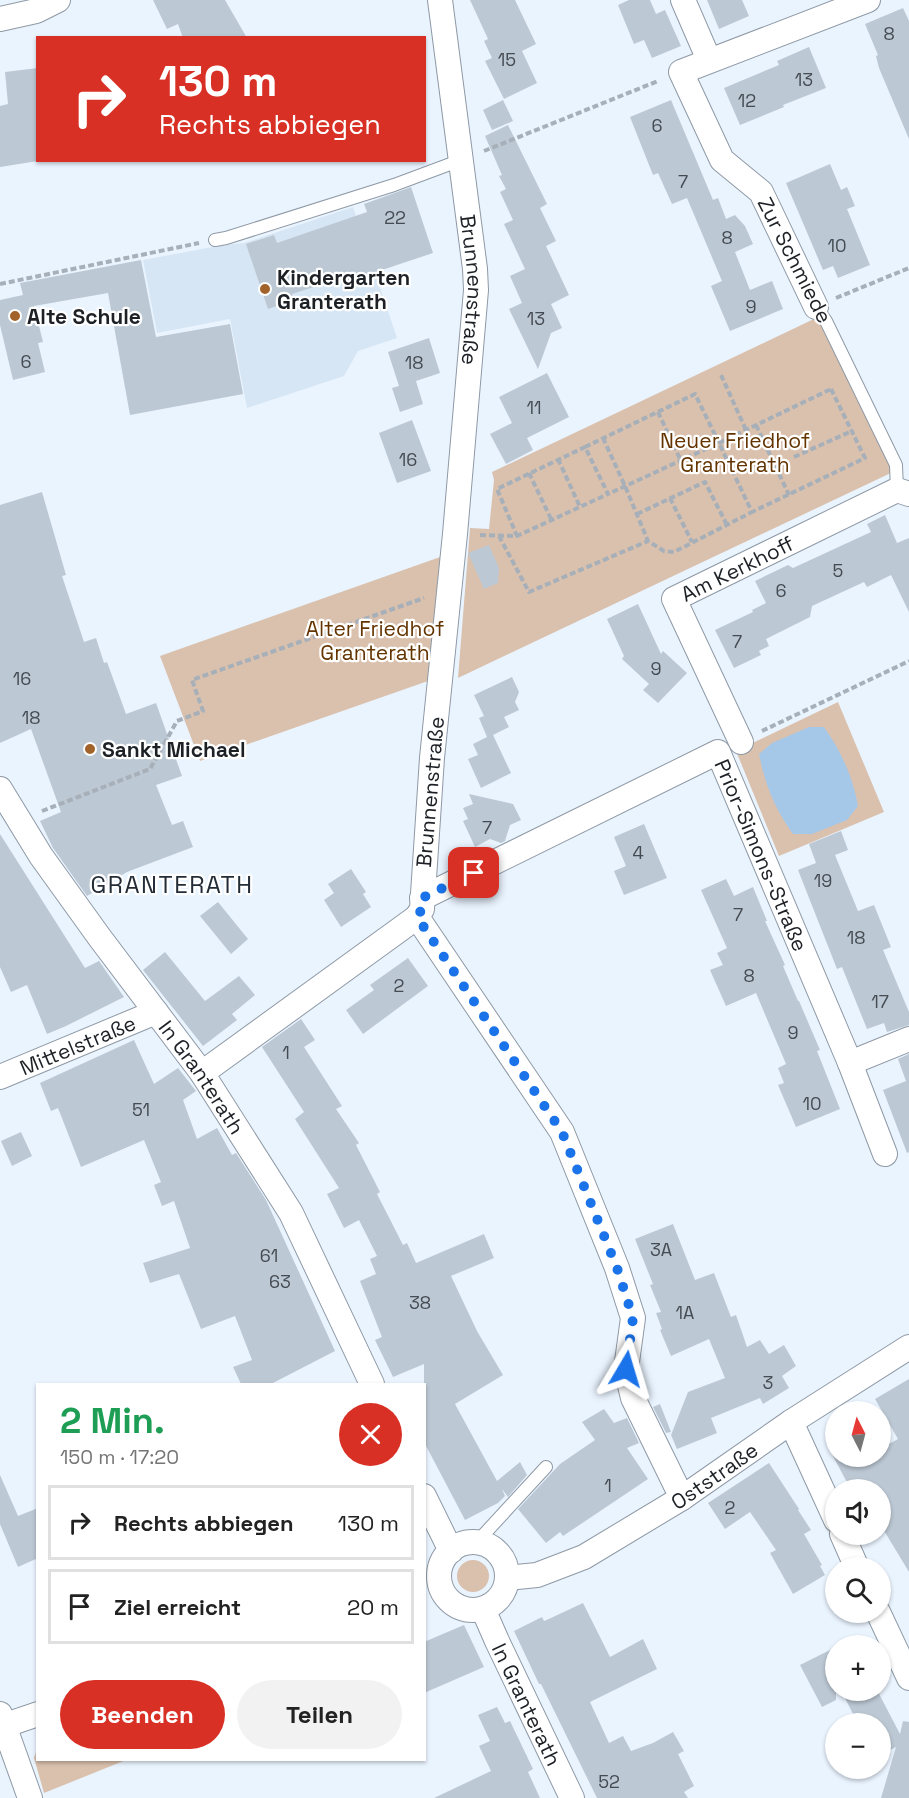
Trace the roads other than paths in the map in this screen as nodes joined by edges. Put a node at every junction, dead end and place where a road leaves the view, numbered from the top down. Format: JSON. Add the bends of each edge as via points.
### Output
{"nodes":[{"id":1,"x":58,"y":0,"type":"edge"},
{"id":2,"x":440,"y":0,"type":"edge"},
{"id":3,"x":683,"y":0,"type":"edge"},
{"id":4,"x":868,"y":0,"type":"edge"},
{"id":5,"x":0,"y":19,"type":"edge"},
{"id":6,"x":709,"y":60,"type":"junction"},
{"id":7,"x":461,"y":160,"type":"junction"},
{"id":8,"x":215,"y":240,"type":"road end"},
{"id":9,"x":816,"y":307,"type":"joint"},
{"id":10,"x":903,"y":492,"type":"edge"},
{"id":11,"x":741,"y":742,"type":"road end"},
{"id":12,"x":0,"y":789,"type":"edge"},
{"id":13,"x":419,"y":907,"type":"junction"},
{"id":14,"x":156,"y":1012,"type":"junction"},
{"id":15,"x":909,"y":1039,"type":"edge"},
{"id":16,"x":850,"y":1063,"type":"junction"},
{"id":17,"x":202,"y":1073,"type":"junction"},
{"id":18,"x":0,"y":1077,"type":"edge"},
{"id":19,"x":885,"y":1154,"type":"dead end"},
{"id":20,"x":909,"y":1347,"type":"edge"},
{"id":21,"x":372,"y":1383,"type":"edge"},
{"id":22,"x":791,"y":1422,"type":"junction"},
{"id":23,"x":546,"y":1467,"type":"dead end"},
{"id":24,"x":825,"y":1496,"type":"edge"},
{"id":25,"x":682,"y":1498,"type":"junction"},
{"id":26,"x":426,"y":1500,"type":"edge"},
{"id":27,"x":476,"y":1543,"type":"junction"},
{"id":28,"x":451,"y":1551,"type":"junction"},
{"id":29,"x":507,"y":1578,"type":"junction"},
{"id":30,"x":434,"y":1592,"type":"edge"},
{"id":31,"x":483,"y":1609,"type":"junction"},
{"id":32,"x":883,"y":1623,"type":"edge"},
{"id":33,"x":909,"y":1678,"type":"edge"},
{"id":34,"x":36,"y":1714,"type":"edge"},
{"id":35,"x":1,"y":1722,"type":"edge"},
{"id":36,"x":30,"y":1798,"type":"edge"},
{"id":37,"x":572,"y":1798,"type":"edge"}],
"edges":[{"from":1,"to":5,"type":"street","via":[[36,11]]},
{"from":2,"to":7,"type":"street","name":"Brunnenstraße"},
{"from":3,"to":6,"type":"street"},
{"from":4,"to":6,"type":"street"},
{"from":6,"to":9,"type":"street","name":"Zur Schmiede","via":[[681,72],[722,160],[761,192]]},
{"from":7,"to":8,"type":"lane"},
{"from":7,"to":13,"type":"street","name":"Brunnenstraße","via":[[476,290]]},
{"from":9,"to":10,"type":"lane","name":"Zur Schmiede","via":[[896,465]]},
{"from":10,"to":11,"type":"street","name":"Am Kerkhoff","via":[[674,599]]},
{"from":12,"to":14,"type":"street","name":"In Granterath","via":[[41,856]]},
{"from":13,"to":16,"type":"street","name":"Prior-Simons-Straße","via":[[718,752]]},
{"from":13,"to":17,"type":"street","name":"Prior-Simons-Straße"},
{"from":13,"to":25,"type":"street","via":[[562,1132],[633,1318],[626,1369],[633,1398]]},
{"from":14,"to":17,"type":"street","name":"In Granterath"},
{"from":14,"to":18,"type":"street","name":"Mittelstraße"},
{"from":15,"to":16,"type":"street"},
{"from":16,"to":19,"type":"street","name":"Prior-Simons-Straße"},
{"from":17,"to":21,"type":"street","name":"In Granterath","via":[[291,1212]]},
{"from":20,"to":22,"type":"street","name":"Oststraße"},
{"from":22,"to":24,"type":"street"},
{"from":22,"to":25,"type":"street","name":"Oststraße"},
{"from":23,"to":27,"type":"lane"},
{"from":25,"to":29,"type":"street","name":"Oststraße","via":[[584,1557],[537,1575]]},
{"from":26,"to":28,"type":"street"},
{"from":27,"to":28,"type":"street"},
{"from":27,"to":29,"type":"street","via":[[495,1550],[502,1558]]},
{"from":28,"to":30,"type":"street","via":[[445,1557],[440,1583]]},
{"from":29,"to":31,"type":"street","via":[[500,1598]]},
{"from":30,"to":31,"type":"street","via":[[464,1609]]},
{"from":31,"to":37,"type":"street","name":"In Granterath"},
{"from":32,"to":33,"type":"street"},
{"from":34,"to":35,"type":"street"},
{"from":35,"to":36,"type":"street"}]}
